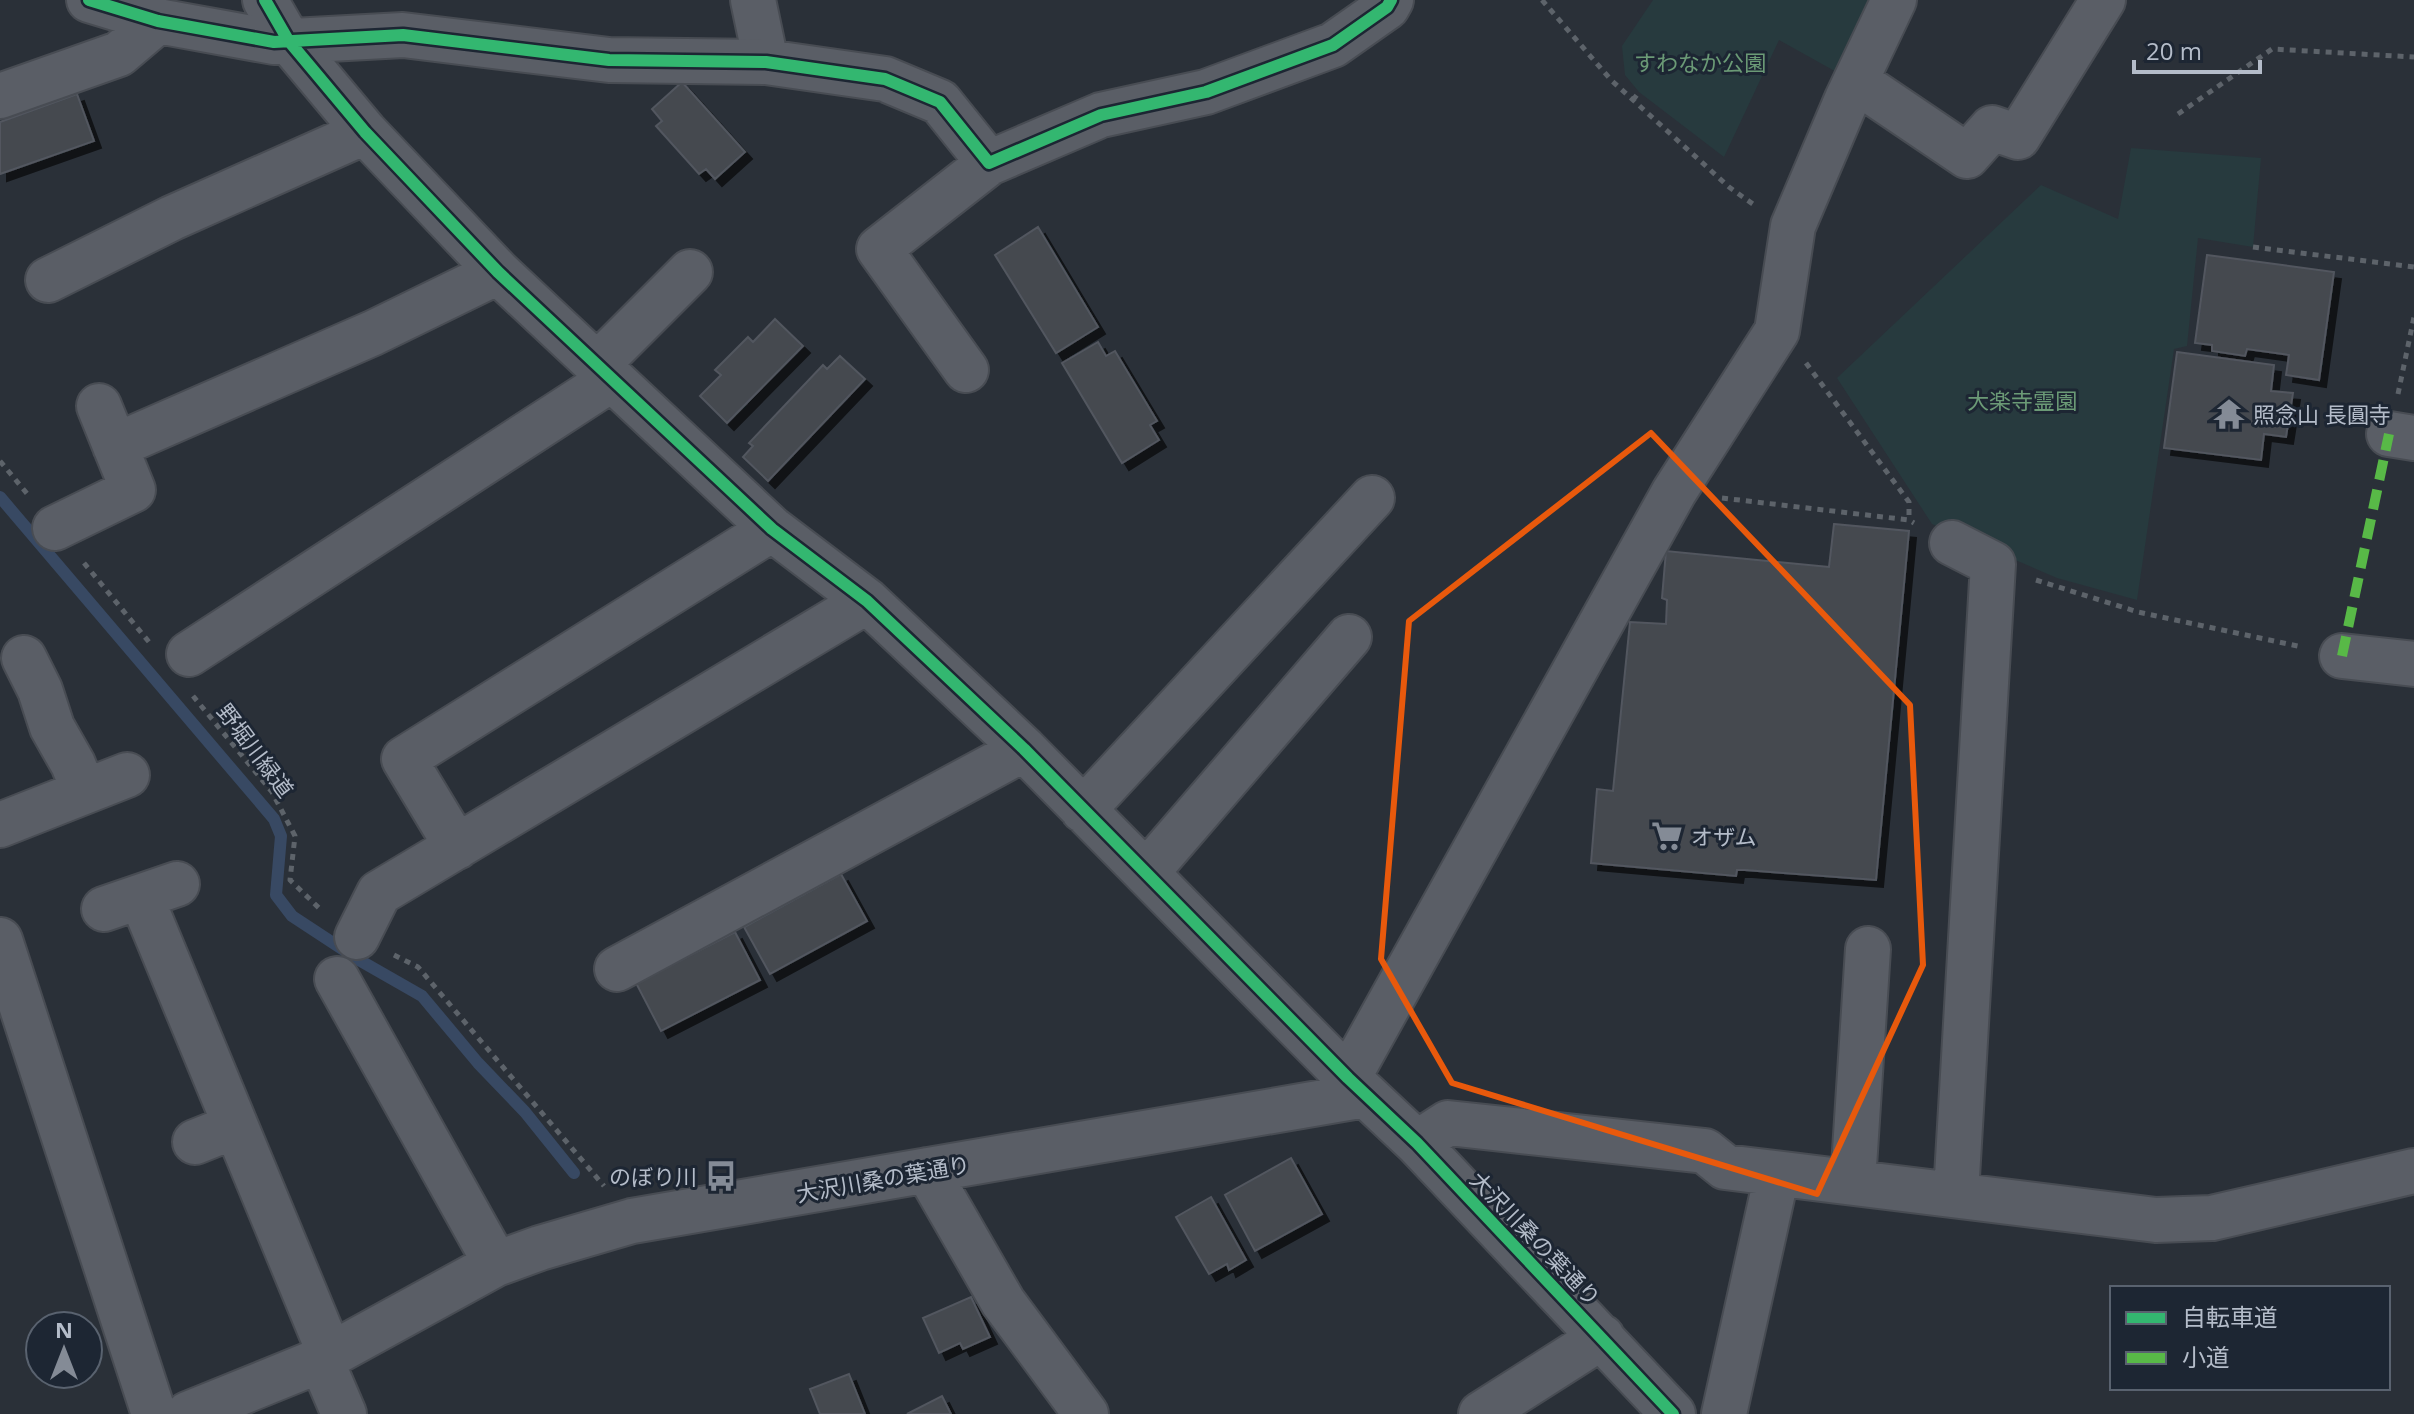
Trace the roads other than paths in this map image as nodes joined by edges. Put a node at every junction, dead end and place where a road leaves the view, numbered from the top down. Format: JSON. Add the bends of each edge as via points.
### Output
{"nodes":[{"id":1,"x":89,"y":0,"type":"edge"},
{"id":2,"x":265,"y":0,"type":"edge"},
{"id":3,"x":753,"y":0,"type":"edge"},
{"id":4,"x":1391,"y":0,"type":"edge"},
{"id":5,"x":1894,"y":0,"type":"edge"},
{"id":6,"x":2103,"y":0,"type":"edge"},
{"id":7,"x":158,"y":21,"type":"junction"},
{"id":8,"x":288,"y":40,"type":"junction"},
{"id":9,"x":766,"y":62,"type":"junction"},
{"id":10,"x":1856,"y":81,"type":"junction"},
{"id":11,"x":0,"y":96,"type":"edge"},
{"id":12,"x":365,"y":132,"type":"junction"},
{"id":13,"x":989,"y":163,"type":"junction"},
{"id":14,"x":498,"y":272,"type":"junction"},
{"id":15,"x":690,"y":272,"type":"dead end"},
{"id":16,"x":48,"y":280,"type":"dead end"},
{"id":17,"x":966,"y":370,"type":"dead end"},
{"id":18,"x":604,"y":372,"type":"junction"},
{"id":19,"x":99,"y":406,"type":"dead end"},
{"id":20,"x":115,"y":446,"type":"junction"},
{"id":21,"x":1372,"y":498,"type":"dead end"},
{"id":22,"x":55,"y":528,"type":"road end"},
{"id":23,"x":772,"y":529,"type":"junction"},
{"id":24,"x":1952,"y":543,"type":"road end"},
{"id":25,"x":867,"y":601,"type":"junction"},
{"id":26,"x":1349,"y":637,"type":"dead end"},
{"id":27,"x":2342,"y":656,"type":"road end"},
{"id":28,"x":24,"y":658,"type":"dead end"},
{"id":29,"x":175,"y":662,"type":"road end"},
{"id":30,"x":2414,"y":664,"type":"edge"},
{"id":31,"x":1024,"y":749,"type":"junction"},
{"id":32,"x":127,"y":775,"type":"dead end"},
{"id":33,"x":84,"y":791,"type":"junction"},
{"id":34,"x":1083,"y":810,"type":"junction"},
{"id":35,"x":0,"y":825,"type":"edge"},
{"id":36,"x":457,"y":847,"type":"junction"},
{"id":37,"x":1146,"y":873,"type":"junction"},
{"id":38,"x":141,"y":897,"type":"dead end"},
{"id":39,"x":357,"y":937,"type":"road end"},
{"id":40,"x":0,"y":940,"type":"edge"},
{"id":41,"x":1868,"y":949,"type":"dead end"},
{"id":42,"x":617,"y":969,"type":"dead end"},
{"id":43,"x":337,"y":979,"type":"dead end"},
{"id":44,"x":1357,"y":1087,"type":"junction"},
{"id":45,"x":235,"y":1126,"type":"junction"},
{"id":46,"x":195,"y":1142,"type":"dead end"},
{"id":47,"x":1417,"y":1143,"type":"junction"},
{"id":48,"x":927,"y":1170,"type":"junction"},
{"id":49,"x":2414,"y":1171,"type":"edge"},
{"id":50,"x":1777,"y":1174,"type":"junction"},
{"id":51,"x":1853,"y":1182,"type":"junction"},
{"id":52,"x":1956,"y":1194,"type":"junction"},
{"id":53,"x":496,"y":1264,"type":"junction"},
{"id":54,"x":1602,"y":1337,"type":"junction"},
{"id":55,"x":325,"y":1357,"type":"junction"},
{"id":56,"x":154,"y":1414,"type":"edge"},
{"id":57,"x":188,"y":1414,"type":"edge"},
{"id":58,"x":344,"y":1414,"type":"edge"},
{"id":59,"x":1086,"y":1414,"type":"edge"},
{"id":60,"x":1481,"y":1414,"type":"edge"},
{"id":61,"x":1673,"y":1414,"type":"edge"},
{"id":62,"x":1724,"y":1414,"type":"edge"}],
"edges":[{"from":1,"to":7,"type":"street"},
{"from":2,"to":8,"type":"street"},
{"from":3,"to":9,"type":"street"},
{"from":4,"to":13,"type":"street","via":[[1333,45],[1206,92],[1101,115]]},
{"from":5,"to":10,"type":"street"},
{"from":6,"to":10,"type":"street","via":[[2018,137],[1992,128],[1967,156]]},
{"from":7,"to":8,"type":"street","via":[[274,42]]},
{"from":7,"to":11,"type":"street","via":[[119,54]]},
{"from":8,"to":9,"type":"street","via":[[403,35],[609,60]]},
{"from":8,"to":12,"type":"street"},
{"from":9,"to":13,"type":"street","via":[[885,79],[940,102]]},
{"from":10,"to":44,"type":"street","via":[[1792,233],[1777,331],[1674,492]]},
{"from":12,"to":14,"type":"street"},
{"from":12,"to":16,"type":"street"},
{"from":13,"to":17,"type":"street","via":[[879,249]]},
{"from":14,"to":18,"type":"street"},
{"from":14,"to":20,"type":"street"},
{"from":15,"to":18,"type":"street"},
{"from":18,"to":23,"type":"street"},
{"from":18,"to":29,"type":"street"},
{"from":19,"to":20,"type":"street"},
{"from":20,"to":22,"type":"street","via":[[133,490]]},
{"from":21,"to":34,"type":"street"},
{"from":23,"to":25,"type":"street"},
{"from":23,"to":36,"type":"street","via":[[404,759]]},
{"from":24,"to":52,"type":"street","via":[[1993,564]]},
{"from":25,"to":31,"type":"street"},
{"from":25,"to":36,"type":"street"},
{"from":26,"to":37,"type":"street"},
{"from":27,"to":30,"type":"street"},
{"from":28,"to":33,"type":"street"},
{"from":31,"to":34,"type":"street"},
{"from":31,"to":42,"type":"street"},
{"from":32,"to":33,"type":"street"},
{"from":33,"to":35,"type":"street"},
{"from":34,"to":37,"type":"street"},
{"from":36,"to":39,"type":"street","via":[[379,893]]},
{"from":37,"to":44,"type":"street"},
{"from":38,"to":45,"type":"street"},
{"from":40,"to":56,"type":"street"},
{"from":41,"to":51,"type":"street"},
{"from":43,"to":53,"type":"street"},
{"from":44,"to":47,"type":"street","name":"大沢川桑の葉通り"},
{"from":44,"to":48,"type":"street","name":"大沢川桑の葉通り"},
{"from":45,"to":46,"type":"street"},
{"from":45,"to":55,"type":"street"},
{"from":47,"to":50,"type":"street","via":[[1448,1123],[1705,1151],[1725,1167]]},
{"from":47,"to":54,"type":"street","name":"大沢川桑の葉通り"},
{"from":48,"to":53,"type":"street","name":"大沢川桑の葉通り","via":[[632,1221]]},
{"from":48,"to":59,"type":"street","via":[[1003,1302]]},
{"from":49,"to":52,"type":"street","via":[[2212,1218],[2156,1220]]},
{"from":50,"to":51,"type":"street"},
{"from":50,"to":62,"type":"street"},
{"from":51,"to":52,"type":"street"},
{"from":53,"to":55,"type":"street","name":"大沢川桑の葉通り"},
{"from":54,"to":60,"type":"street"},
{"from":54,"to":61,"type":"street","name":"大沢川桑の葉通り"},
{"from":55,"to":57,"type":"street","name":"大沢川桑の葉通り"},
{"from":55,"to":58,"type":"street"}]}
